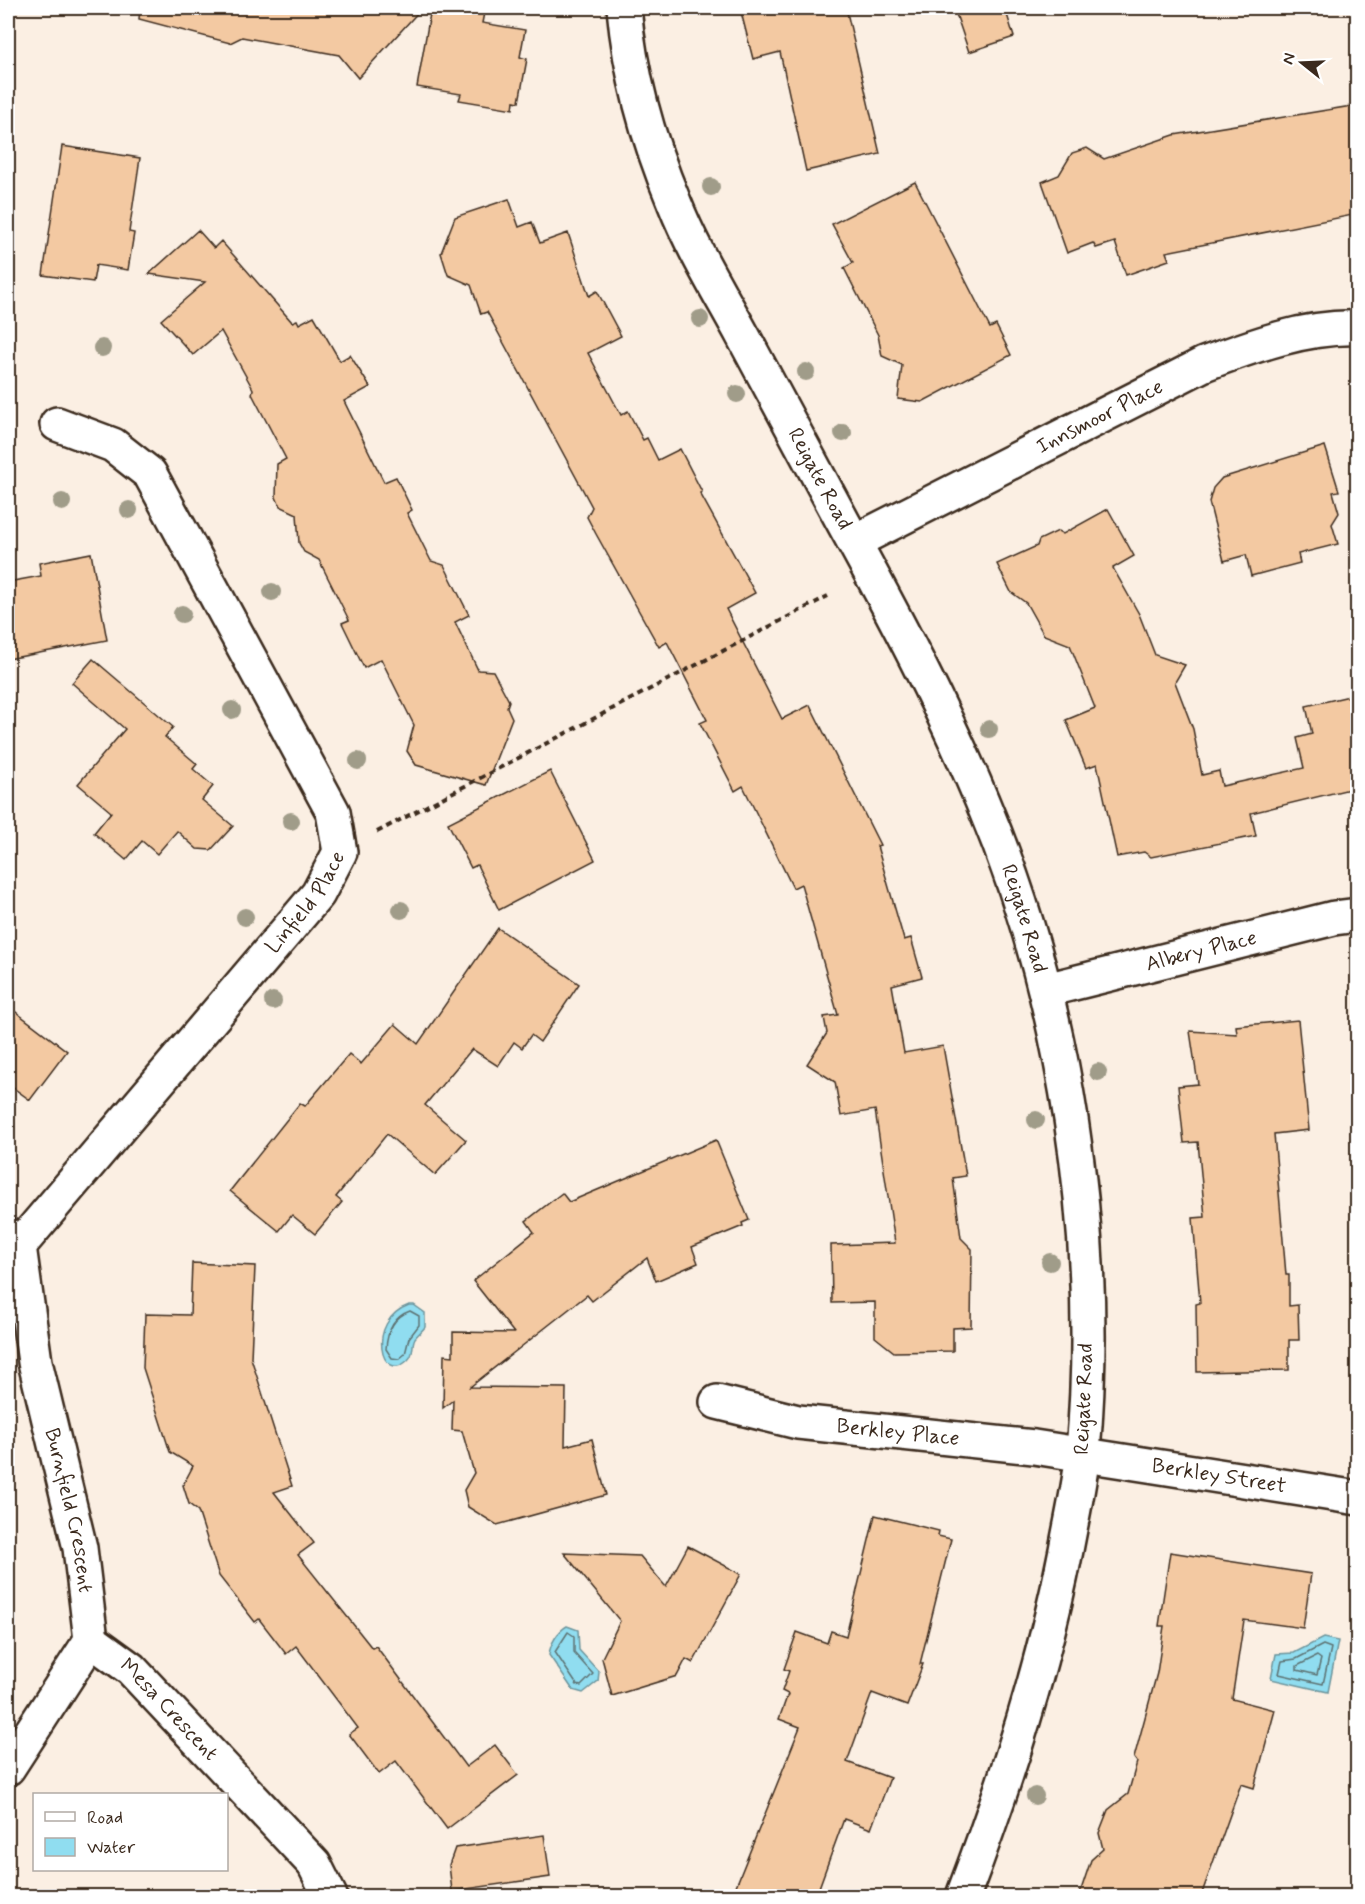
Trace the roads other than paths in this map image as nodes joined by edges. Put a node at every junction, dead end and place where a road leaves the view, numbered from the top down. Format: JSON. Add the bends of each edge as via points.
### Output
{"nodes":[{"id":1,"x":624,"y":8,"type":"edge"},
{"id":2,"x":1358,"y":328,"type":"edge"},
{"id":3,"x":57,"y":424,"type":"dead end"},
{"id":4,"x":854,"y":542,"type":"junction"},
{"id":5,"x":1358,"y":915,"type":"edge"},
{"id":6,"x":1046,"y":990,"type":"junction"},
{"id":7,"x":13,"y":1241,"type":"edge"},
{"id":8,"x":717,"y":1402,"type":"dead end"},
{"id":9,"x":1083,"y":1454,"type":"junction"},
{"id":10,"x":1358,"y":1498,"type":"edge"},
{"id":11,"x":91,"y":1640,"type":"junction"},
{"id":12,"x":8,"y":1768,"type":"edge"},
{"id":13,"x":330,"y":1896,"type":"edge"},
{"id":14,"x":963,"y":1896,"type":"edge"}],
"edges":[{"from":1,"to":4,"type":"street","name":"Reigate Road","via":[[641,103],[674,202]]},
{"from":2,"to":4,"type":"street","name":"Innsmoor Place","via":[[1291,336],[1204,364]]},
{"from":3,"to":7,"type":"street","name":"Linfield Place","via":[[113,445],[150,474],[333,812],[340,852],[318,894]]},
{"from":4,"to":6,"type":"street","name":"Reigate Road","via":[[903,634],[982,801],[1020,903]]},
{"from":5,"to":6,"type":"street","name":"Albery Place"},
{"from":6,"to":9,"type":"street","name":"Reigate Road","via":[[1079,1173],[1087,1322]]},
{"from":7,"to":11,"type":"street","name":"Burnfield Crescent","via":[[35,1362],[80,1548]]},
{"from":8,"to":9,"type":"street","name":"Berkley Place","via":[[798,1422]]},
{"from":9,"to":10,"type":"street","name":"Berkley Street"},
{"from":9,"to":14,"type":"street","name":"Reigate Road","via":[[1040,1667],[1014,1755]]},
{"from":11,"to":12,"type":"street"},
{"from":11,"to":13,"type":"street","name":"Mesa Crescent","via":[[131,1669],[314,1864]]}]}
